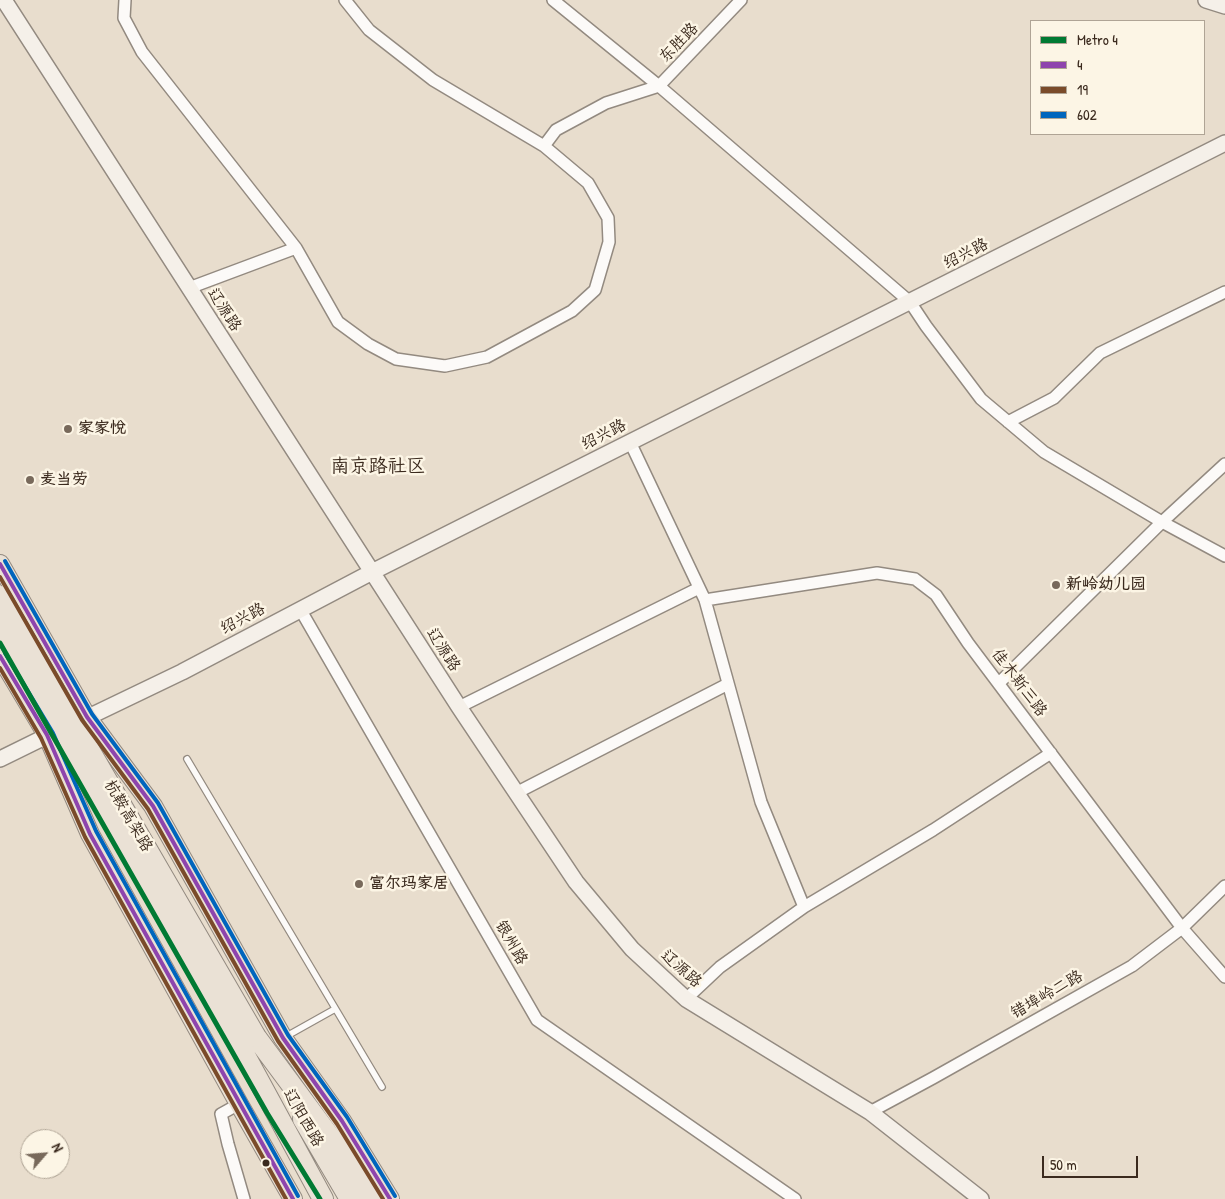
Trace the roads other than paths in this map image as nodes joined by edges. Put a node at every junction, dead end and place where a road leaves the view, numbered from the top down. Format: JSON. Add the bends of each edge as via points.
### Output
{"nodes":[{"id":1,"x":4,"y":0,"type":"edge"},
{"id":2,"x":125,"y":0,"type":"edge"},
{"id":3,"x":345,"y":0,"type":"edge"},
{"id":4,"x":552,"y":0,"type":"edge"},
{"id":5,"x":741,"y":0,"type":"edge"},
{"id":6,"x":1206,"y":0,"type":"edge"},
{"id":7,"x":1225,"y":6,"type":"edge"},
{"id":8,"x":659,"y":86,"type":"junction"},
{"id":9,"x":1225,"y":144,"type":"edge"},
{"id":10,"x":544,"y":146,"type":"junction"},
{"id":11,"x":296,"y":248,"type":"junction"},
{"id":12,"x":189,"y":288,"type":"junction"},
{"id":13,"x":1225,"y":292,"type":"edge"},
{"id":14,"x":910,"y":302,"type":"junction"},
{"id":15,"x":1008,"y":422,"type":"junction"},
{"id":16,"x":630,"y":442,"type":"junction"},
{"id":17,"x":1225,"y":464,"type":"edge"},
{"id":18,"x":1162,"y":522,"type":"junction"},
{"id":19,"x":1225,"y":556,"type":"edge"},
{"id":20,"x":0,"y":564,"type":"edge"},
{"id":21,"x":372,"y":572,"type":"junction"},
{"id":22,"x":700,"y":588,"type":"junction"},
{"id":23,"x":0,"y":596,"type":"edge"},
{"id":24,"x":705,"y":600,"type":"junction"},
{"id":25,"x":300,"y":609,"type":"junction"},
{"id":26,"x":0,"y":626,"type":"edge"},
{"id":27,"x":0,"y":656,"type":"edge"},
{"id":28,"x":999,"y":683,"type":"junction"},
{"id":29,"x":728,"y":684,"type":"junction"},
{"id":30,"x":458,"y":707,"type":"junction"},
{"id":31,"x":87,"y":718,"type":"junction"},
{"id":32,"x":48,"y":735,"type":"junction"},
{"id":33,"x":1051,"y":753,"type":"junction"},
{"id":34,"x":0,"y":759,"type":"edge"},
{"id":35,"x":187,"y":759,"type":"dead end"},
{"id":36,"x":516,"y":793,"type":"junction"},
{"id":37,"x":1225,"y":886,"type":"edge"},
{"id":38,"x":804,"y":907,"type":"junction"},
{"id":39,"x":1182,"y":928,"type":"junction"},
{"id":40,"x":1225,"y":977,"type":"edge"},
{"id":41,"x":686,"y":999,"type":"junction"},
{"id":42,"x":335,"y":1009,"type":"junction"},
{"id":43,"x":283,"y":1038,"type":"junction"},
{"id":44,"x":248,"y":1042,"type":"junction"},
{"id":45,"x":382,"y":1087,"type":"dead end"},
{"id":46,"x":264,"y":1092,"type":"junction"},
{"id":47,"x":239,"y":1104,"type":"junction"},
{"id":48,"x":870,"y":1112,"type":"junction"},
{"id":49,"x":244,"y":1199,"type":"edge"},
{"id":50,"x":294,"y":1199,"type":"edge"},
{"id":51,"x":309,"y":1199,"type":"edge"},
{"id":52,"x":324,"y":1199,"type":"edge"},
{"id":53,"x":350,"y":1199,"type":"edge"},
{"id":54,"x":370,"y":1199,"type":"edge"},
{"id":55,"x":390,"y":1199,"type":"edge"},
{"id":56,"x":795,"y":1199,"type":"edge"},
{"id":57,"x":981,"y":1199,"type":"edge"}],
"edges":[{"from":1,"to":12,"type":"street","name":"辽源路"},
{"from":2,"to":11,"type":"street","via":[[124,18],[142,52]]},
{"from":3,"to":10,"type":"street","via":[[369,30],[433,80]]},
{"from":4,"to":8,"type":"street"},
{"from":5,"to":8,"type":"street","name":"东胜路"},
{"from":6,"to":7,"type":"street"},
{"from":8,"to":10,"type":"street","via":[[606,103],[556,130]]},
{"from":8,"to":14,"type":"street"},
{"from":9,"to":14,"type":"street","name":"绍兴路"},
{"from":10,"to":11,"type":"street","via":[[588,184],[608,218],[609,242],[596,290],[572,311],[487,357],[445,366],[396,359],[368,344],[338,322]]},
{"from":11,"to":12,"type":"street"},
{"from":12,"to":21,"type":"street","name":"辽源路"},
{"from":13,"to":15,"type":"street","via":[[1100,353],[1054,398]]},
{"from":14,"to":15,"type":"street","via":[[981,399]]},
{"from":14,"to":16,"type":"street","name":"绍兴路"},
{"from":15,"to":18,"type":"street","via":[[1044,452]]},
{"from":16,"to":21,"type":"street","name":"绍兴路"},
{"from":16,"to":22,"type":"street"},
{"from":17,"to":18,"type":"street"},
{"from":18,"to":19,"type":"street"},
{"from":18,"to":28,"type":"street"},
{"from":20,"to":31,"type":"main road","name":"辽阳西路"},
{"from":21,"to":25,"type":"street","name":"绍兴路"},
{"from":21,"to":30,"type":"street","name":"辽源路"},
{"from":22,"to":24,"type":"street"},
{"from":22,"to":30,"type":"street"},
{"from":23,"to":44,"type":"highway","name":"杭鞍高架路","bridge":true},
{"from":24,"to":28,"type":"street","name":"佳木斯三路","via":[[877,573],[915,579],[936,595]]},
{"from":24,"to":29,"type":"street"},
{"from":25,"to":31,"type":"street","name":"绍兴路"},
{"from":25,"to":56,"type":"street","name":"银州路","via":[[537,1020]]},
{"from":26,"to":44,"type":"highway","name":"杭鞍高架路","bridge":true},
{"from":27,"to":32,"type":"main road"},
{"from":28,"to":33,"type":"street","name":"佳木斯三路"},
{"from":29,"to":36,"type":"street"},
{"from":29,"to":38,"type":"street","via":[[761,802]]},
{"from":30,"to":36,"type":"street","name":"辽源路"},
{"from":31,"to":32,"type":"street","name":"绍兴路"},
{"from":31,"to":43,"type":"main road","name":"辽阳西路","via":[[153,806]]},
{"from":32,"to":34,"type":"street","name":"绍兴路"},
{"from":32,"to":47,"type":"main road","via":[[90,834]]},
{"from":33,"to":38,"type":"street","via":[[933,830]]},
{"from":33,"to":39,"type":"street","name":"佳木斯三路"},
{"from":35,"to":42,"type":"lane"},
{"from":36,"to":41,"type":"street","name":"辽源路","via":[[576,882],[632,949]]},
{"from":37,"to":39,"type":"street","name":"错埠岭二路"},
{"from":38,"to":41,"type":"street","via":[[720,967]]},
{"from":39,"to":40,"type":"street","name":"佳木斯三路"},
{"from":39,"to":48,"type":"street","name":"错埠岭二路","via":[[1132,966]]},
{"from":41,"to":48,"type":"street","name":"辽源路"},
{"from":42,"to":43,"type":"lane"},
{"from":42,"to":45,"type":"lane"},
{"from":43,"to":55,"type":"main road","name":"辽阳西路","via":[[342,1121]]},
{"from":44,"to":46,"type":"highway","name":"辽阳西路"},
{"from":44,"to":53,"type":"highway","name":"辽阳西路"},
{"from":44,"to":54,"type":"highway","via":[[339,1149]]},
{"from":46,"to":51,"type":"highway"},
{"from":46,"to":52,"type":"highway","name":"辽阳西路"},
{"from":47,"to":49,"type":"street","via":[[221,1114]]},
{"from":47,"to":50,"type":"main road"},
{"from":48,"to":57,"type":"street","name":"辽源路"}]}
